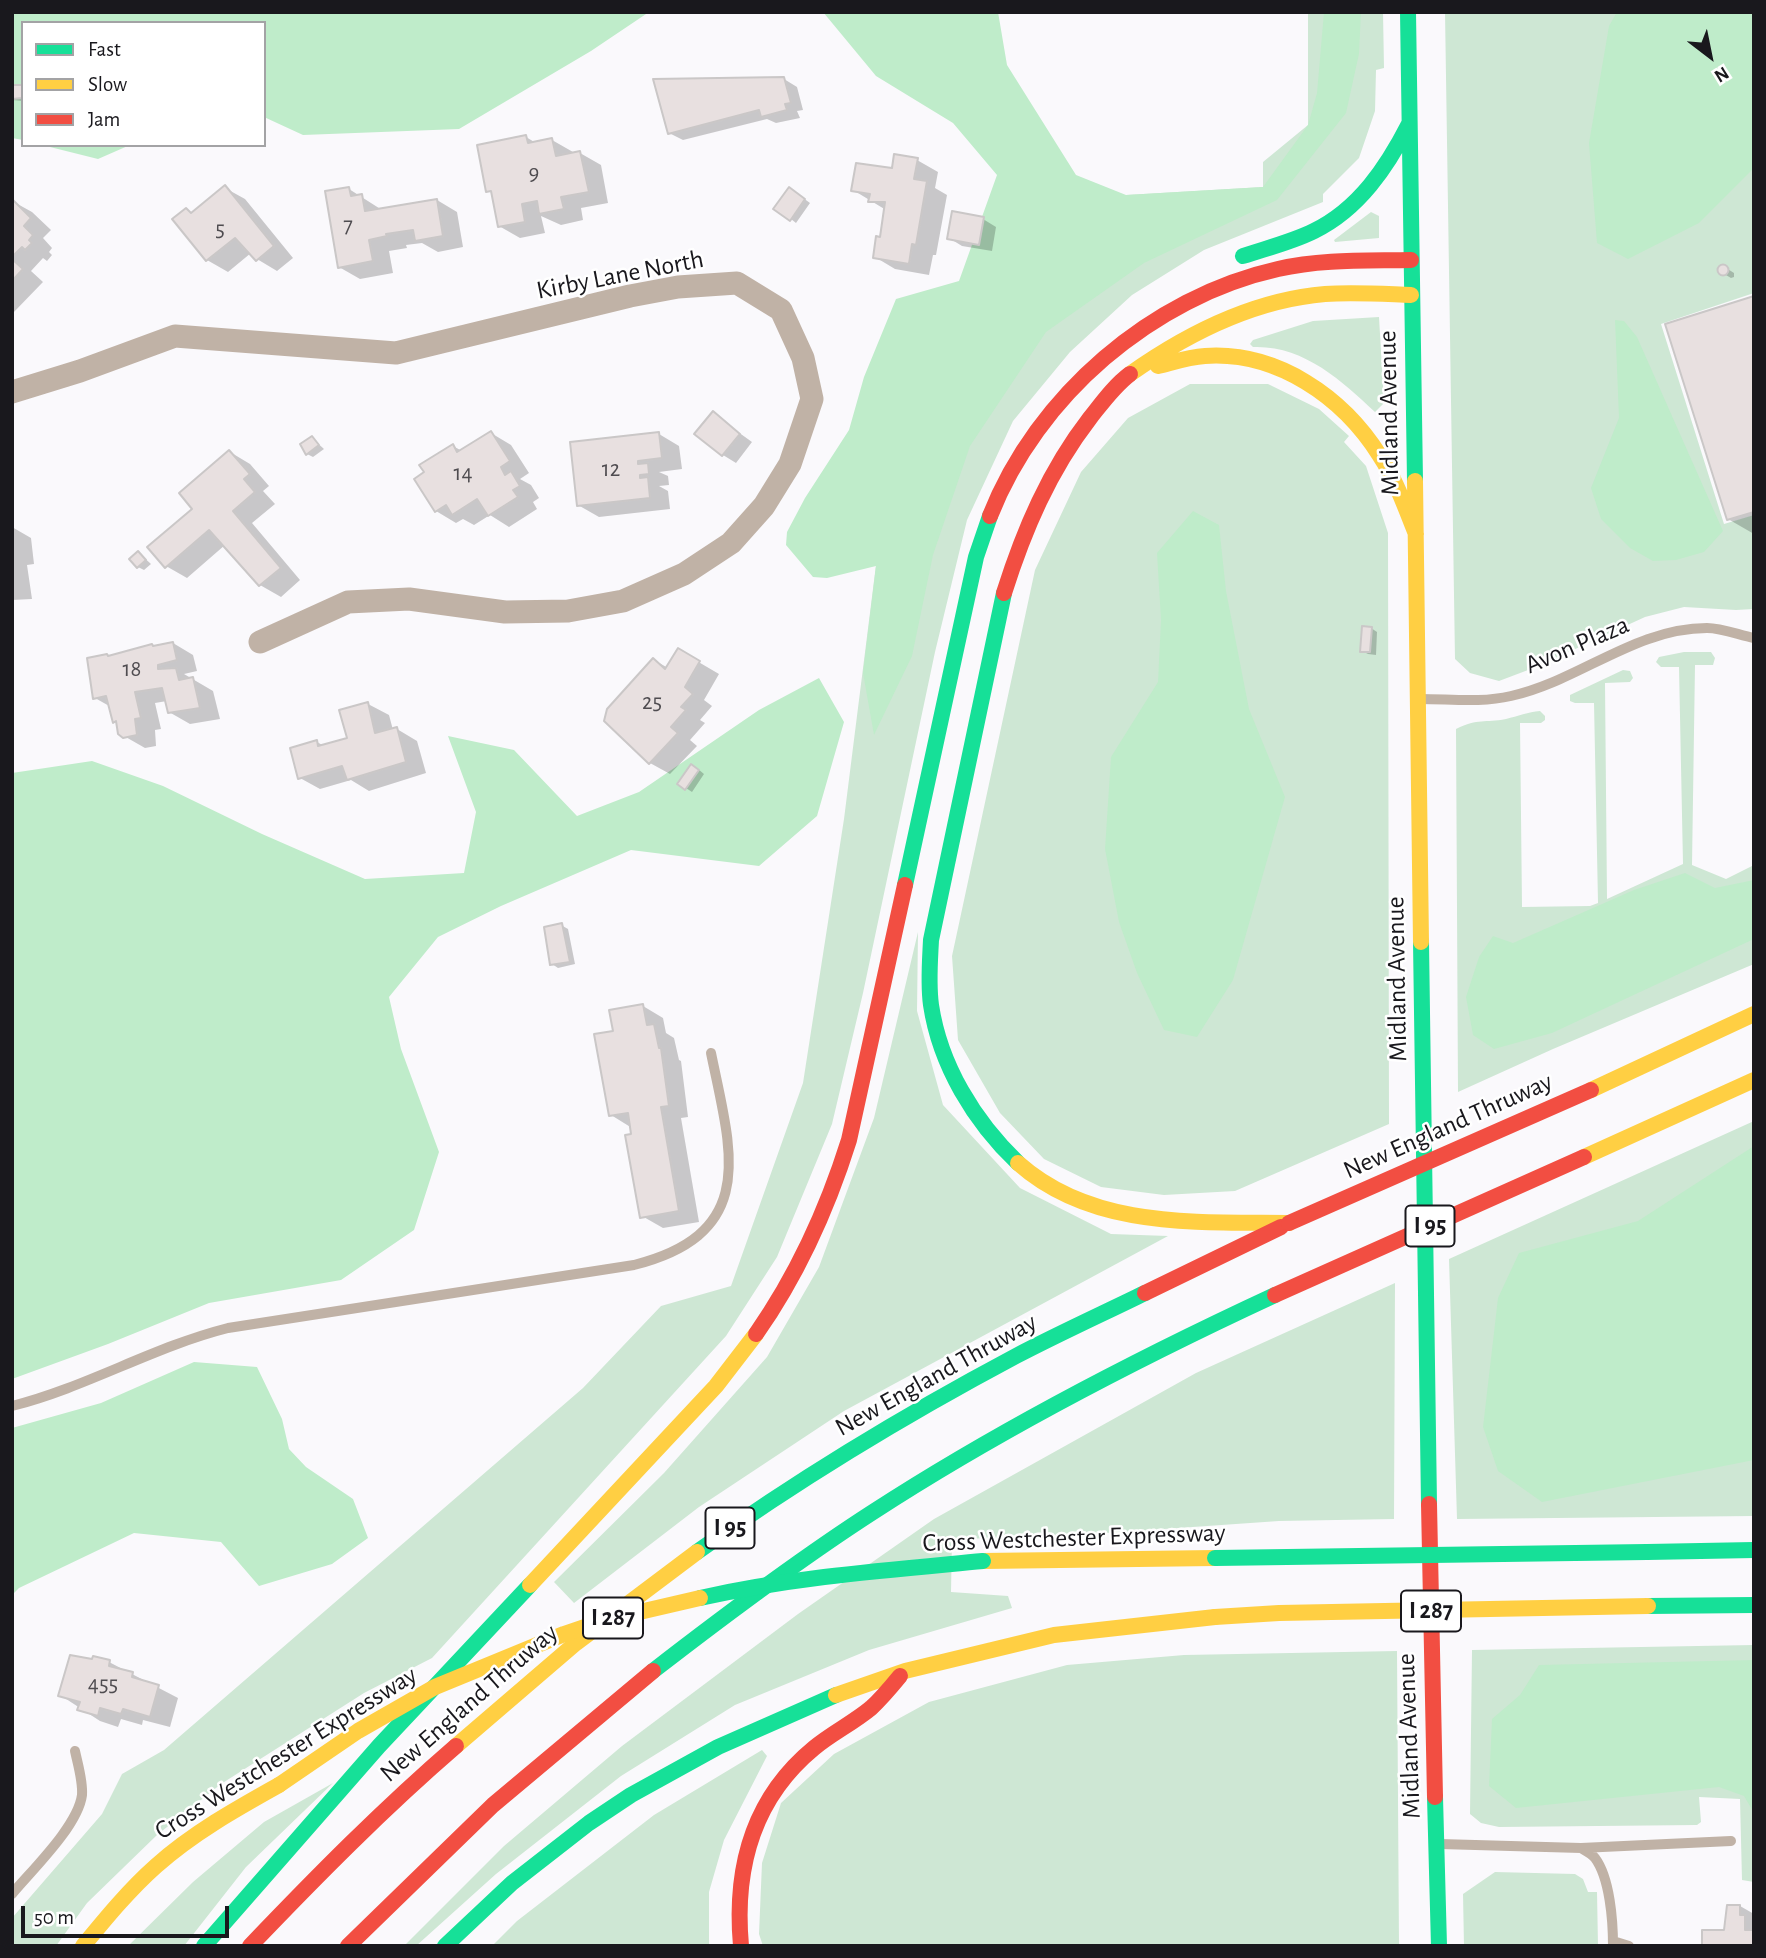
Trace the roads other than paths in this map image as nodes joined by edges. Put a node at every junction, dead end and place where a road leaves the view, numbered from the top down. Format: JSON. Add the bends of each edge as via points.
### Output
{"nodes":[{"id":1,"x":1408,"y":12,"type":"edge"},
{"id":2,"x":1409,"y":124,"type":"junction"},
{"id":3,"x":1411,"y":260,"type":"junction"},
{"id":4,"x":1233,"y":262,"type":"dead end"},
{"id":5,"x":1201,"y":279,"type":"dead end"},
{"id":6,"x":1411,"y":295,"type":"junction"},
{"id":7,"x":1106,"y":357,"type":"junction"},
{"id":8,"x":1120,"y":381,"type":"junction"},
{"id":9,"x":12,"y":392,"type":"edge"},
{"id":10,"x":1416,"y":534,"type":"junction"},
{"id":11,"x":1754,"y":638,"type":"edge"},
{"id":12,"x":260,"y":642,"type":"dead end"},
{"id":13,"x":1418,"y":699,"type":"junction"},
{"id":14,"x":1754,"y":1014,"type":"edge"},
{"id":15,"x":711,"y":1054,"type":"dead end"},
{"id":16,"x":1754,"y":1080,"type":"edge"},
{"id":17,"x":1290,"y":1223,"type":"junction"},
{"id":18,"x":12,"y":1406,"type":"edge"},
{"id":19,"x":1754,"y":1550,"type":"edge"},
{"id":20,"x":1754,"y":1605,"type":"edge"},
{"id":21,"x":905,"y":1671,"type":"junction"},
{"id":22,"x":75,"y":1751,"type":"dead end"},
{"id":23,"x":1731,"y":1841,"type":"dead end"},
{"id":24,"x":1438,"y":1844,"type":"junction"},
{"id":25,"x":1581,"y":1848,"type":"junction"},
{"id":26,"x":12,"y":1894,"type":"edge"},
{"id":27,"x":1613,"y":1944,"type":"edge"},
{"id":28,"x":83,"y":1946,"type":"edge"},
{"id":29,"x":204,"y":1946,"type":"edge"},
{"id":30,"x":250,"y":1946,"type":"edge"},
{"id":31,"x":348,"y":1946,"type":"edge"},
{"id":32,"x":445,"y":1946,"type":"edge"},
{"id":33,"x":741,"y":1946,"type":"edge"},
{"id":34,"x":1439,"y":1946,"type":"edge"},
{"id":35,"x":1629,"y":1946,"type":"edge"}],
"edges":[{"from":1,"to":2,"type":"main road","name":"Midland Avenue"},
{"from":2,"to":3,"type":"main road","name":"Midland Avenue"},
{"from":2,"to":4,"type":"main road","via":[[1395,153],[1357,202],[1316,231]]},
{"from":3,"to":6,"type":"main road","name":"Midland Avenue"},
{"from":3,"to":7,"type":"main road","via":[[1320,262],[1243,278],[1175,309]]},
{"from":5,"to":7,"type":"main road","via":[[1171,294]]},
{"from":6,"to":8,"type":"main road","via":[[1312,296],[1244,312],[1161,352]]},
{"from":6,"to":10,"type":"main road","name":"Midland Avenue"},
{"from":7,"to":29,"type":"main road","via":[[1023,450],[988,520],[976,557],[849,1140],[823,1214],[786,1288],[716,1386],[379,1746]]},
{"from":8,"to":10,"type":"main road","via":[[1196,356],[1259,362],[1292,373],[1324,392],[1374,445],[1394,479]]},
{"from":8,"to":17,"type":"main road","via":[[1047,481],[1015,554],[937,905],[930,975],[933,1012],[941,1046],[970,1105],[1015,1160],[1041,1180],[1072,1197],[1136,1216]]},
{"from":9,"to":12,"type":"street","name":"Kirby Lane North","via":[[175,336],[396,353],[630,296],[737,283],[781,310],[803,358],[812,399],[790,464],[764,506],[731,543],[684,575],[623,601],[568,611],[505,612],[409,599],[348,602]]},
{"from":10,"to":13,"type":"main road","name":"Midland Avenue"},
{"from":11,"to":13,"type":"lane","name":"Avon Plaza","via":[[1709,628],[1677,631],[1644,640],[1511,696],[1484,701]]},
{"from":13,"to":24,"type":"main road","name":"Midland Avenue","via":[[1431,1651]]},
{"from":14,"to":17,"type":"main road","name":"New England Thruway","number":"I 95","bridge":true},
{"from":15,"to":18,"type":"lane","via":[[730,1154],[729,1183],[714,1218],[672,1254],[634,1265],[228,1328]]},
{"from":16,"to":31,"type":"main road","number":"I 95","bridge":true,"via":[[1174,1343],[891,1500],[706,1630],[540,1764]]},
{"from":17,"to":30,"type":"main road","name":"New England Thruway","number":"I 95","via":[[1018,1354],[851,1449],[753,1512],[576,1643],[417,1779]]},
{"from":19,"to":28,"type":"main road","name":"Cross Westchester Expressway","number":"I 287","bridge":true,"via":[[983,1560],[759,1585],[605,1620],[435,1686],[358,1731],[169,1854]]},
{"from":20,"to":21,"type":"main road","number":"I 287","bridge":true,"via":[[1215,1617],[1054,1635]]},
{"from":21,"to":32,"type":"main road","number":"I 287","via":[[821,1700],[718,1746],[631,1795],[521,1875]]},
{"from":21,"to":33,"type":"main road","via":[[869,1710],[806,1755],[771,1797],[744,1853],[738,1887]]},
{"from":22,"to":26,"type":"lane","via":[[82,1794],[78,1810]]},
{"from":23,"to":25,"type":"lane"},
{"from":24,"to":25,"type":"lane"},
{"from":24,"to":34,"type":"main road","name":"Midland Avenue"},
{"from":25,"to":27,"type":"lane","via":[[1594,1856],[1601,1870],[1614,1921]]},
{"from":27,"to":35,"type":"lane"}]}
